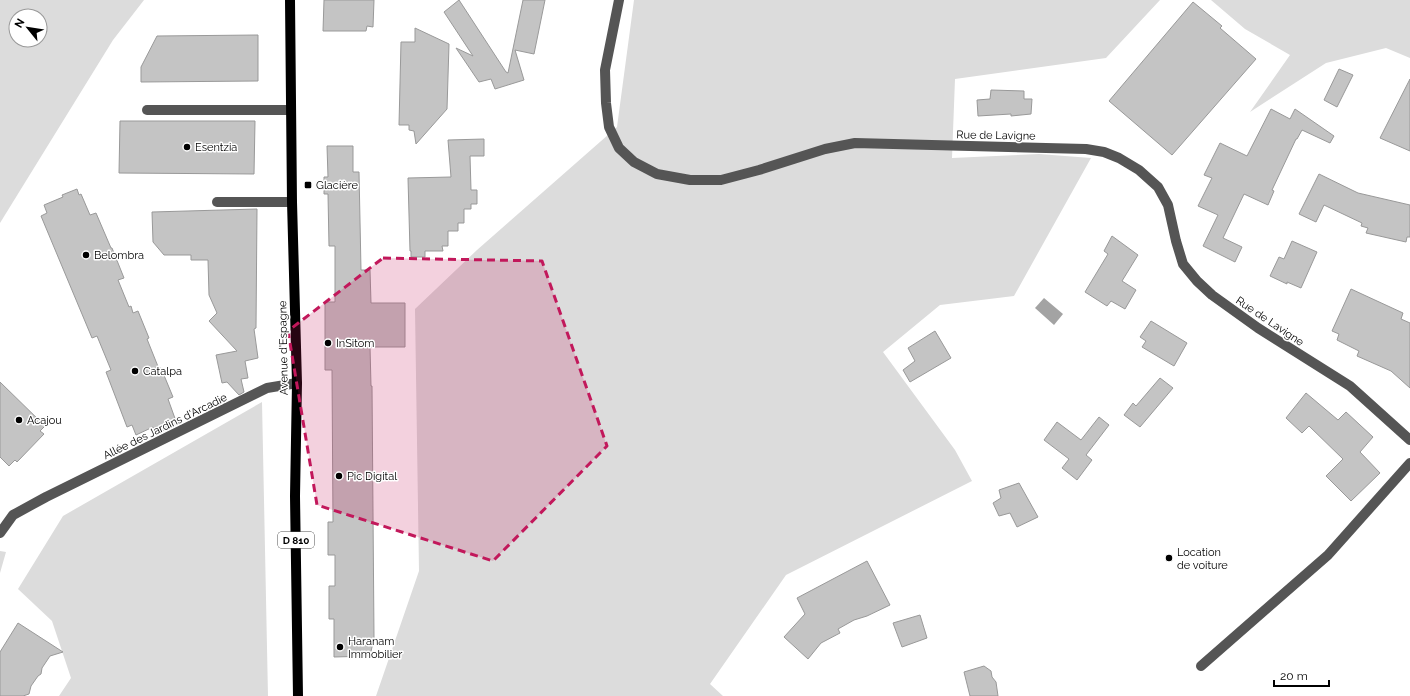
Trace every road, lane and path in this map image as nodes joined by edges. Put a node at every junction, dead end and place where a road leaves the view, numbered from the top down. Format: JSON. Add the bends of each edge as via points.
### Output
{"nodes":[{"id":1,"x":290,"y":0,"type":"edge"},
{"id":2,"x":619,"y":0,"type":"edge"},
{"id":3,"x":147,"y":110,"type":"dead end"},
{"id":4,"x":291,"y":110,"type":"junction"},
{"id":5,"x":217,"y":202,"type":"dead end"},
{"id":6,"x":292,"y":202,"type":"junction"},
{"id":7,"x":297,"y":383,"type":"junction"},
{"id":8,"x":1410,"y":440,"type":"edge"},
{"id":9,"x":1410,"y":463,"type":"edge"},
{"id":10,"x":0,"y":533,"type":"edge"},
{"id":11,"x":1201,"y":666,"type":"dead end"},
{"id":12,"x":298,"y":696,"type":"edge"}],
"edges":[{"from":1,"to":4,"type":"main road","name":"Avenue d'Espagne","number":"D 810"},
{"from":2,"to":8,"type":"street","name":"Rue de Lavigne","via":[[605,70],[606,103],[609,127],[619,148],[634,162],[657,174],[690,180],[721,180],[825,149],[855,143],[1086,149],[1104,152],[1139,170],[1158,187],[1168,204],[1183,264],[1197,281],[1234,312],[1350,386]]},
{"from":3,"to":4,"type":"street"},
{"from":4,"to":6,"type":"main road","name":"Avenue d'Espagne","number":"D 810"},
{"from":5,"to":6,"type":"street"},
{"from":6,"to":7,"type":"main road","name":"Avenue d'Espagne","number":"D 810"},
{"from":7,"to":10,"type":"street","name":"Allée des Jardins d'Arcadie","via":[[267,388],[46,497],[13,515]]},
{"from":7,"to":12,"type":"main road","name":"Avenue d'Espagne","number":"D 810","via":[[295,496]]},
{"from":9,"to":11,"type":"street","via":[[1328,555]]}]}
